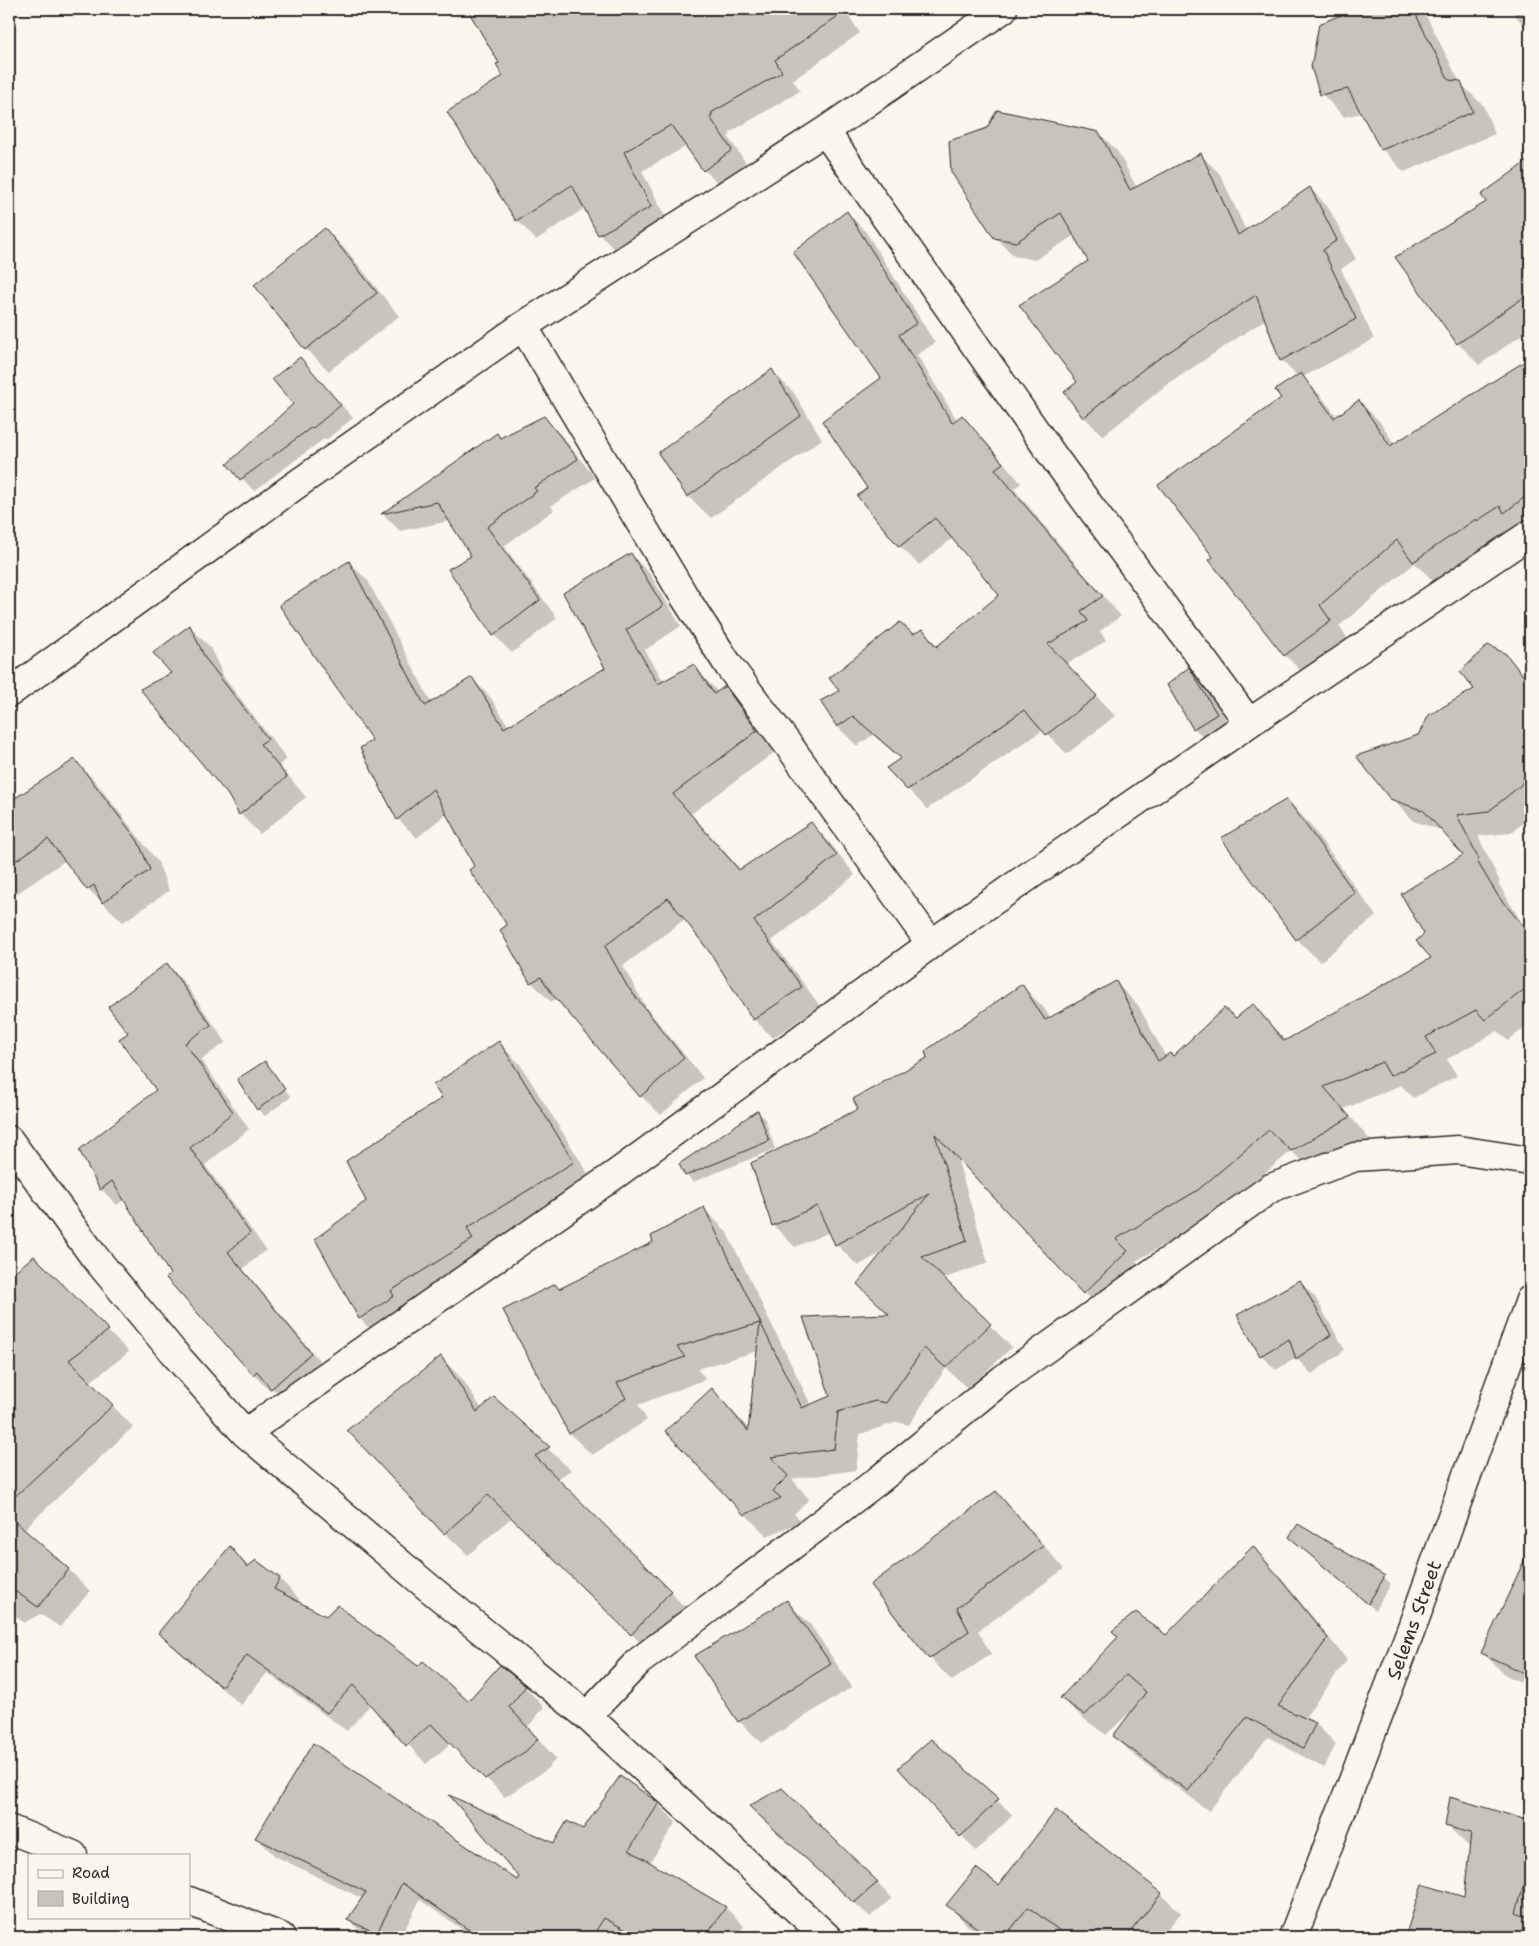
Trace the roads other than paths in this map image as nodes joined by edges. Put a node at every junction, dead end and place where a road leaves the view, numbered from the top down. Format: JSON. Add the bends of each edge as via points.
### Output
{"nodes":[{"id":1,"x":1002,"y":9,"type":"edge"},
{"id":2,"x":825,"y":132,"type":"junction"},
{"id":3,"x":523,"y":326,"type":"junction"},
{"id":4,"x":1530,"y":534,"type":"edge"},
{"id":5,"x":9,"y":693,"type":"edge"},
{"id":6,"x":1249,"y":723,"type":"junction"},
{"id":7,"x":931,"y":944,"type":"junction"},
{"id":8,"x":9,"y":1140,"type":"edge"},
{"id":9,"x":1530,"y":1162,"type":"edge"},
{"id":10,"x":1530,"y":1300,"type":"edge"},
{"id":11,"x":245,"y":1433,"type":"junction"},
{"id":12,"x":587,"y":1716,"type":"junction"},
{"id":13,"x":9,"y":1829,"type":"edge"},
{"id":14,"x":71,"y":1854,"type":"edge"},
{"id":15,"x":190,"y":1901,"type":"edge"},
{"id":16,"x":281,"y":1937,"type":"edge"},
{"id":17,"x":827,"y":1937,"type":"edge"},
{"id":18,"x":1293,"y":1937,"type":"edge"}],
"edges":[{"from":1,"to":2,"type":"street"},
{"from":2,"to":3,"type":"street"},
{"from":2,"to":6,"type":"street","via":[[1054,456]]},
{"from":3,"to":5,"type":"street","via":[[293,487]]},
{"from":3,"to":7,"type":"street","via":[[729,666]]},
{"from":4,"to":6,"type":"street"},
{"from":6,"to":7,"type":"street"},
{"from":7,"to":11,"type":"street","via":[[616,1174]]},
{"from":8,"to":11,"type":"street","via":[[93,1256]]},
{"from":9,"to":12,"type":"street","via":[[1458,1150],[1355,1157],[1271,1188],[1003,1379],[880,1479],[638,1662]]},
{"from":10,"to":18,"type":"street","name":"Selems Street","via":[[1411,1630]]},
{"from":11,"to":12,"type":"street"},
{"from":12,"to":17,"type":"street"},
{"from":13,"to":14,"type":"street"},
{"from":15,"to":16,"type":"street"}]}
